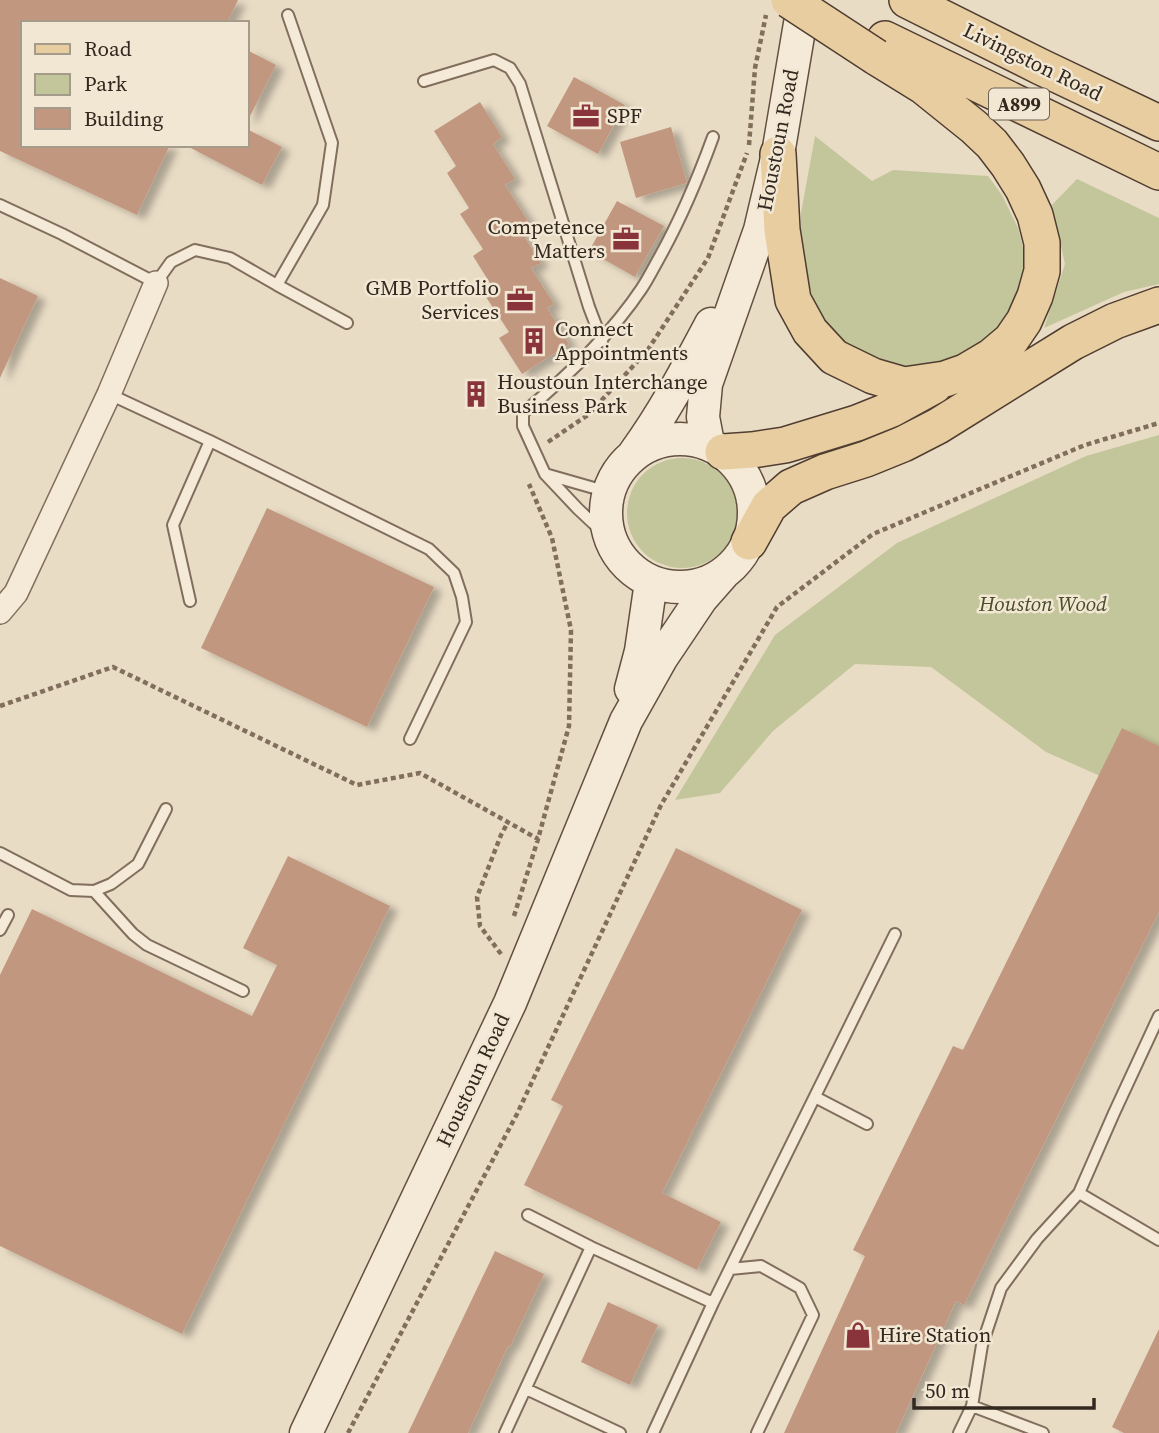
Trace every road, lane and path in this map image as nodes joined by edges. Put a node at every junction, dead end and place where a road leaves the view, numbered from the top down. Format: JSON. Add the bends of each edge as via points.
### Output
{"nodes":[{"id":1,"x":789,"y":0,"type":"edge"},
{"id":2,"x":802,"y":0,"type":"edge"},
{"id":3,"x":907,"y":0,"type":"edge"},
{"id":4,"x":288,"y":15,"type":"dead end"},
{"id":5,"x":878,"y":47,"type":"junction"},
{"id":6,"x":424,"y":81,"type":"dead end"},
{"id":7,"x":1159,"y":123,"type":"edge"},
{"id":8,"x":713,"y":137,"type":"dead end"},
{"id":9,"x":778,"y":154,"type":"junction"},
{"id":10,"x":1159,"y":172,"type":"edge"},
{"id":11,"x":0,"y":205,"type":"edge"},
{"id":12,"x":743,"y":278,"type":"junction"},
{"id":13,"x":156,"y":283,"type":"junction"},
{"id":14,"x":277,"y":285,"type":"junction"},
{"id":15,"x":1159,"y":305,"type":"edge"},
{"id":16,"x":347,"y":323,"type":"dead end"},
{"id":17,"x":602,"y":341,"type":"junction"},
{"id":18,"x":945,"y":379,"type":"junction"},
{"id":19,"x":109,"y":394,"type":"junction"},
{"id":20,"x":1159,"y":423,"type":"edge"},
{"id":21,"x":210,"y":441,"type":"junction"},
{"id":22,"x":715,"y":448,"type":"junction"},
{"id":23,"x":633,"y":455,"type":"junction"},
{"id":24,"x":545,"y":474,"type":"junction"},
{"id":25,"x":608,"y":492,"type":"junction"},
{"id":26,"x":609,"y":538,"type":"junction"},
{"id":27,"x":749,"y":542,"type":"junction"},
{"id":28,"x":723,"y":574,"type":"junction"},
{"id":29,"x":651,"y":582,"type":"junction"},
{"id":30,"x":190,"y":601,"type":"dead end"},
{"id":31,"x":0,"y":612,"type":"edge"},
{"id":32,"x":0,"y":706,"type":"edge"},
{"id":33,"x":626,"y":721,"type":"junction"},
{"id":34,"x":410,"y":739,"type":"dead end"},
{"id":35,"x":166,"y":809,"type":"dead end"},
{"id":36,"x":508,"y":822,"type":"junction"},
{"id":37,"x":0,"y":853,"type":"edge"},
{"id":38,"x":94,"y":891,"type":"junction"},
{"id":39,"x":8,"y":915,"type":"dead end"},
{"id":40,"x":514,"y":916,"type":"dead end"},
{"id":41,"x":0,"y":930,"type":"edge"},
{"id":42,"x":895,"y":934,"type":"dead end"},
{"id":43,"x":505,"y":941,"type":"dead end"},
{"id":44,"x":243,"y":990,"type":"dead end"},
{"id":45,"x":1159,"y":1016,"type":"edge"},
{"id":46,"x":815,"y":1097,"type":"junction"},
{"id":47,"x":867,"y":1124,"type":"dead end"},
{"id":48,"x":1079,"y":1194,"type":"junction"},
{"id":49,"x":528,"y":1215,"type":"dead end"},
{"id":50,"x":1159,"y":1240,"type":"edge"},
{"id":51,"x":591,"y":1247,"type":"junction"},
{"id":52,"x":730,"y":1269,"type":"junction"},
{"id":53,"x":713,"y":1303,"type":"junction"},
{"id":54,"x":526,"y":1389,"type":"junction"},
{"id":55,"x":972,"y":1406,"type":"junction"},
{"id":56,"x":306,"y":1433,"type":"edge"},
{"id":57,"x":348,"y":1433,"type":"edge"},
{"id":58,"x":505,"y":1433,"type":"edge"},
{"id":59,"x":620,"y":1433,"type":"edge"},
{"id":60,"x":653,"y":1433,"type":"edge"},
{"id":61,"x":757,"y":1433,"type":"edge"},
{"id":62,"x":959,"y":1433,"type":"edge"},
{"id":63,"x":1043,"y":1433,"type":"edge"}],
"edges":[{"from":1,"to":5,"type":"main road","bridge":true},
{"from":2,"to":5,"type":"main road","name":"Livingston Road","number":"A899"},
{"from":2,"to":9,"type":"street","name":"Houstoun Road"},
{"from":3,"to":7,"type":"main road","name":"Livingston Road","number":"A899"},
{"from":4,"to":14,"type":"lane","via":[[332,143],[323,205]]},
{"from":5,"to":10,"type":"main road","name":"Livingston Road","number":"A899"},
{"from":5,"to":18,"type":"main road","via":[[992,144],[1023,189],[1042,243],[1042,271],[1035,296],[1011,340],[965,372]]},
{"from":6,"to":17,"type":"lane","via":[[494,60],[510,68],[520,84]]},
{"from":8,"to":17,"type":"lane","via":[[695,187],[643,288]]},
{"from":9,"to":12,"type":"street","name":"Houstoun Road"},
{"from":9,"to":18,"type":"main road","via":[[782,230],[793,300],[810,331],[834,357],[873,376],[904,385]]},
{"from":11,"to":13,"type":"lane"},
{"from":12,"to":22,"type":"street","name":"Houstoun Road","via":[[706,384],[703,417]]},
{"from":12,"to":23,"type":"street","name":"Houstoun Road"},
{"from":13,"to":14,"type":"lane","via":[[171,262],[195,250],[230,258]]},
{"from":13,"to":19,"type":"street"},
{"from":14,"to":16,"type":"lane"},
{"from":15,"to":27,"type":"main road","via":[[1073,342],[903,444],[791,487],[769,506]]},
{"from":17,"to":24,"type":"lane","via":[[523,412],[523,426]]},
{"from":18,"to":22,"type":"main road","via":[[892,409],[785,445],[752,450]]},
{"from":19,"to":21,"type":"lane"},
{"from":19,"to":31,"type":"street","via":[[16,593]]},
{"from":20,"to":57,"type":"path","via":[[1085,445],[873,534],[778,607],[661,805],[517,1114]]},
{"from":21,"to":30,"type":"lane","via":[[173,526]]},
{"from":21,"to":34,"type":"lane","via":[[429,548],[454,573],[466,622]]},
{"from":22,"to":23,"type":"street","via":[[689,439],[669,439]]},
{"from":22,"to":27,"type":"street","via":[[738,466],[748,483],[754,502]]},
{"from":23,"to":25,"type":"street"},
{"from":24,"to":25,"type":"lane"},
{"from":24,"to":26,"type":"lane"},
{"from":25,"to":26,"type":"street"},
{"from":26,"to":29,"type":"street","via":[[625,564]]},
{"from":27,"to":28,"type":"street"},
{"from":28,"to":29,"type":"street","via":[[688,587]]},
{"from":28,"to":33,"type":"street","name":"Houstoun Road","via":[[662,657]]},
{"from":29,"to":33,"type":"street","name":"Houstoun Road"},
{"from":32,"to":36,"type":"path","via":[[113,667],[357,785],[419,773]]},
{"from":33,"to":56,"type":"street","name":"Houstoun Road","via":[[510,1003]]},
{"from":35,"to":38,"type":"lane","via":[[138,864]]},
{"from":36,"to":40,"type":"path","via":[[538,839]]},
{"from":36,"to":43,"type":"path","via":[[477,897],[480,926],[501,954]]},
{"from":37,"to":38,"type":"lane","via":[[71,890]]},
{"from":38,"to":44,"type":"lane","via":[[147,945]]},
{"from":39,"to":41,"type":"lane"},
{"from":42,"to":46,"type":"lane"},
{"from":45,"to":48,"type":"lane"},
{"from":46,"to":47,"type":"lane"},
{"from":46,"to":52,"type":"lane"},
{"from":48,"to":50,"type":"lane"},
{"from":48,"to":55,"type":"lane","via":[[1037,1239],[1001,1288],[982,1345]]},
{"from":49,"to":51,"type":"lane"},
{"from":51,"to":53,"type":"lane"},
{"from":51,"to":54,"type":"lane"},
{"from":52,"to":53,"type":"lane"},
{"from":52,"to":61,"type":"lane","via":[[761,1266],[800,1288],[813,1315]]},
{"from":53,"to":60,"type":"lane"},
{"from":54,"to":58,"type":"lane"},
{"from":54,"to":59,"type":"lane"},
{"from":55,"to":62,"type":"lane"},
{"from":55,"to":63,"type":"lane"}]}
